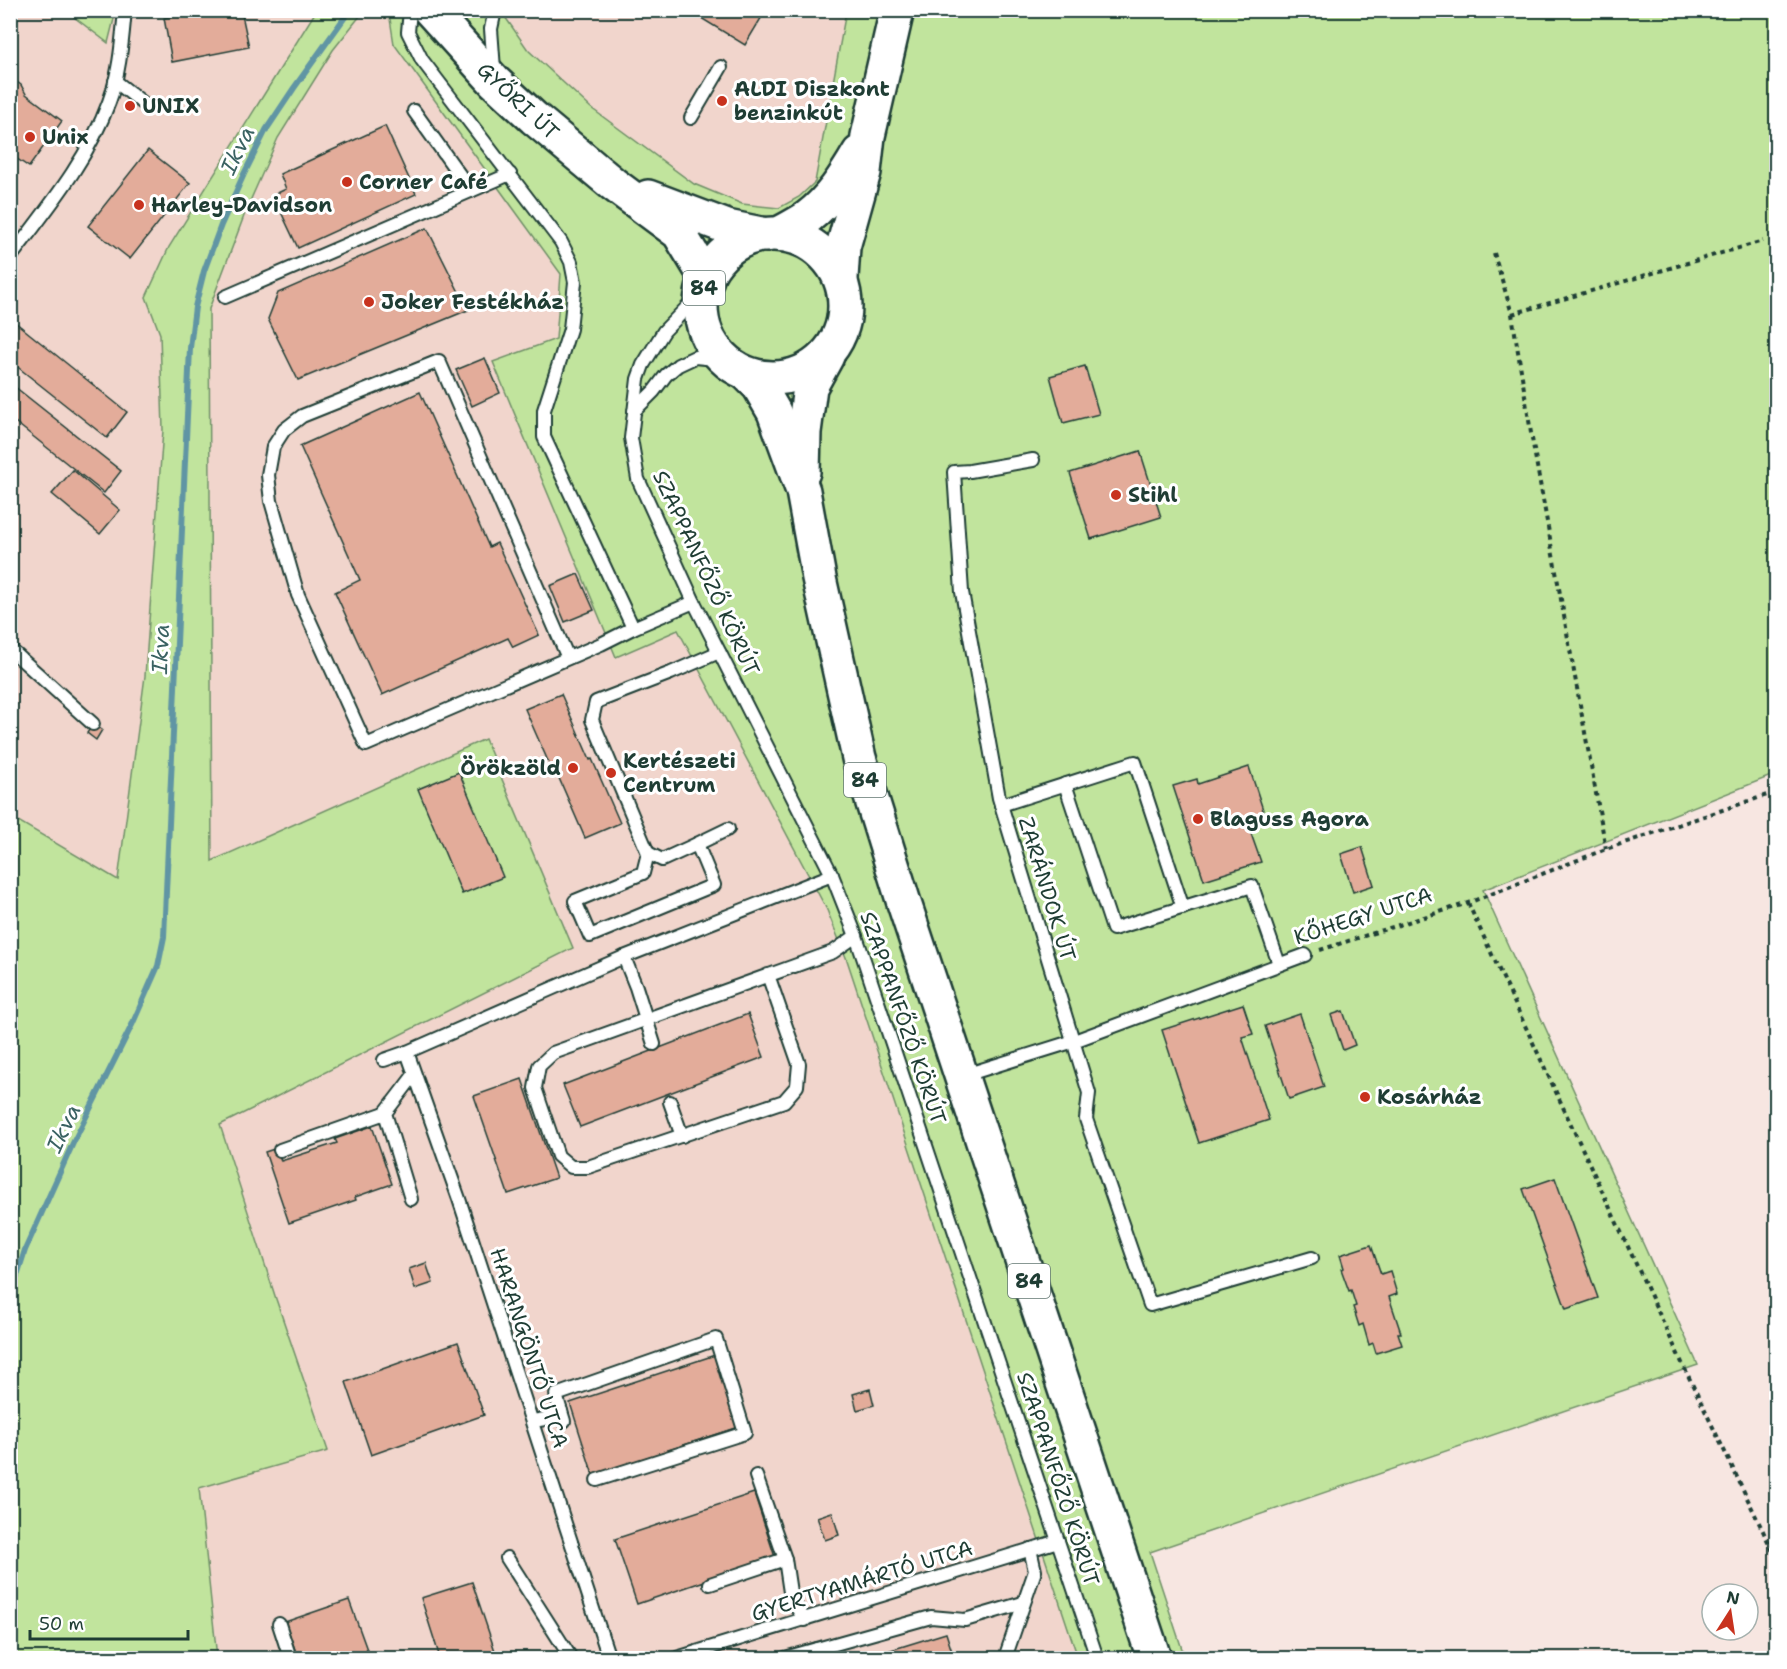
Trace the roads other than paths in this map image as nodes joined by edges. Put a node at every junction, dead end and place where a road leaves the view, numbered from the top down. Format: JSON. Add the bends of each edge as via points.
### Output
{"nodes":[{"id":1,"x":125,"y":10,"type":"edge"},
{"id":2,"x":410,"y":10,"type":"edge"},
{"id":3,"x":430,"y":10,"type":"edge"},
{"id":4,"x":495,"y":10,"type":"edge"},
{"id":5,"x":897,"y":10,"type":"edge"},
{"id":6,"x":721,"y":67,"type":"dead end"},
{"id":7,"x":115,"y":81,"type":"junction"},
{"id":8,"x":495,"y":82,"type":"junction"},
{"id":9,"x":143,"y":103,"type":"dead end"},
{"id":10,"x":414,"y":111,"type":"dead end"},
{"id":11,"x":691,"y":118,"type":"dead end"},
{"id":12,"x":868,"y":136,"type":"junction"},
{"id":13,"x":510,"y":174,"type":"junction"},
{"id":14,"x":614,"y":184,"type":"junction"},
{"id":15,"x":471,"y":191,"type":"junction"},
{"id":16,"x":773,"y":234,"type":"junction"},
{"id":17,"x":10,"y":258,"type":"edge"},
{"id":18,"x":841,"y":278,"type":"junction"},
{"id":19,"x":704,"y":285,"type":"junction"},
{"id":20,"x":225,"y":297,"type":"dead end"},
{"id":21,"x":827,"y":356,"type":"junction"},
{"id":22,"x":736,"y":367,"type":"junction"},
{"id":23,"x":634,"y":411,"type":"junction"},
{"id":24,"x":1033,"y":460,"type":"dead end"},
{"id":25,"x":803,"y":491,"type":"junction"},
{"id":26,"x":694,"y":602,"type":"junction"},
{"id":27,"x":633,"y":628,"type":"junction"},
{"id":28,"x":10,"y":649,"type":"edge"},
{"id":29,"x":719,"y":652,"type":"junction"},
{"id":30,"x":568,"y":658,"type":"junction"},
{"id":31,"x":93,"y":724,"type":"dead end"},
{"id":32,"x":1065,"y":784,"type":"junction"},
{"id":33,"x":1001,"y":805,"type":"junction"},
{"id":34,"x":728,"y":829,"type":"dead end"},
{"id":35,"x":697,"y":844,"type":"junction"},
{"id":36,"x":648,"y":853,"type":"junction"},
{"id":37,"x":832,"y":875,"type":"junction"},
{"id":38,"x":1183,"y":908,"type":"junction"},
{"id":39,"x":856,"y":936,"type":"junction"},
{"id":40,"x":1305,"y":955,"type":"road end"},
{"id":41,"x":624,"y":957,"type":"junction"},
{"id":42,"x":1279,"y":964,"type":"junction"},
{"id":43,"x":768,"y":975,"type":"junction"},
{"id":44,"x":646,"y":1019,"type":"junction"},
{"id":45,"x":1074,"y":1041,"type":"junction"},
{"id":46,"x":654,"y":1044,"type":"dead end"},
{"id":47,"x":407,"y":1052,"type":"junction"},
{"id":48,"x":384,"y":1060,"type":"dead end"},
{"id":49,"x":414,"y":1075,"type":"junction"},
{"id":50,"x":961,"y":1076,"type":"junction"},
{"id":51,"x":670,"y":1102,"type":"dead end"},
{"id":52,"x":385,"y":1113,"type":"junction"},
{"id":53,"x":682,"y":1136,"type":"junction"},
{"id":54,"x":280,"y":1150,"type":"dead end"},
{"id":55,"x":411,"y":1199,"type":"dead end"},
{"id":56,"x":1312,"y":1258,"type":"dead end"},
{"id":57,"x":533,"y":1421,"type":"junction"},
{"id":58,"x":756,"y":1476,"type":"dead end"},
{"id":59,"x":597,"y":1480,"type":"dead end"},
{"id":60,"x":1058,"y":1541,"type":"junction"},
{"id":61,"x":1030,"y":1549,"type":"junction"},
{"id":62,"x":507,"y":1558,"type":"dead end"},
{"id":63,"x":784,"y":1559,"type":"junction"},
{"id":64,"x":710,"y":1584,"type":"dead end"},
{"id":65,"x":1023,"y":1603,"type":"junction"},
{"id":66,"x":805,"y":1620,"type":"junction"},
{"id":67,"x":279,"y":1624,"type":"dead end"},
{"id":68,"x":819,"y":1654,"type":"edge"},
{"id":69,"x":290,"y":1659,"type":"edge"},
{"id":70,"x":571,"y":1659,"type":"edge"},
{"id":71,"x":609,"y":1659,"type":"edge"},
{"id":72,"x":677,"y":1659,"type":"edge"},
{"id":73,"x":785,"y":1659,"type":"edge"},
{"id":74,"x":1005,"y":1659,"type":"edge"},
{"id":75,"x":1097,"y":1659,"type":"edge"},
{"id":76,"x":1154,"y":1659,"type":"edge"}],
"edges":[{"from":1,"to":7,"type":"lane"},
{"from":2,"to":13,"type":"lane","via":[[408,32],[422,60]]},
{"from":3,"to":8,"type":"main road","name":"GYŐRI ÚT"},
{"from":4,"to":8,"type":"lane","via":[[491,30]]},
{"from":5,"to":12,"type":"main road","number":"84"},
{"from":6,"to":11,"type":"lane"},
{"from":7,"to":9,"type":"lane"},
{"from":7,"to":17,"type":"lane","via":[[88,148]]},
{"from":8,"to":14,"type":"main road","name":"GYŐRI ÚT"},
{"from":10,"to":15,"type":"lane"},
{"from":12,"to":16,"type":"main road","number":"84","via":[[829,198],[808,217]]},
{"from":12,"to":18,"type":"main road","number":"84","via":[[864,172],[843,247]]},
{"from":13,"to":15,"type":"lane"},
{"from":13,"to":27,"type":"lane","via":[[561,242],[571,262],[574,282],[570,329],[544,410],[544,436]]},
{"from":14,"to":16,"type":"main road","name":"GYŐRI ÚT","via":[[728,227]]},
{"from":14,"to":19,"type":"main road","name":"GYŐRI ÚT","via":[[679,233]]},
{"from":15,"to":20,"type":"lane"},
{"from":16,"to":18,"type":"main road","number":"84","via":[[813,246],[828,258]]},
{"from":16,"to":19,"type":"main road","number":"84","via":[[739,242],[714,264]]},
{"from":18,"to":21,"type":"main road","number":"84","via":[[846,299],[842,324]]},
{"from":19,"to":22,"type":"main road","number":"84","via":[[701,312],[705,327],[713,345]]},
{"from":19,"to":23,"type":"lane","name":"SZAPPANFŐZŐ KÖRÚT","via":[[648,355],[638,379]]},
{"from":21,"to":22,"type":"main road","via":[[812,368],[778,378],[764,378]]},
{"from":21,"to":25,"type":"main road","number":"84","via":[[810,387]]},
{"from":22,"to":23,"type":"lane","via":[[695,357],[678,365]]},
{"from":22,"to":25,"type":"main road","number":"84","via":[[759,386],[774,412]]},
{"from":23,"to":26,"type":"lane","name":"SZAPPANFŐZŐ KÖRÚT","via":[[631,438],[638,478]]},
{"from":24,"to":33,"type":"lane","name":"ZARÁNDOK ÚT","via":[[954,472],[962,592]]},
{"from":25,"to":50,"type":"main road","number":"84","via":[[859,758]]},
{"from":26,"to":27,"type":"lane"},
{"from":26,"to":29,"type":"lane","name":"SZAPPANFŐZŐ KÖRÚT"},
{"from":27,"to":30,"type":"lane"},
{"from":28,"to":31,"type":"lane"},
{"from":29,"to":36,"type":"lane","via":[[596,702],[592,720]]},
{"from":29,"to":37,"type":"lane","name":"SZAPPANFŐZŐ KÖRÚT"},
{"from":30,"to":30,"type":"lane","via":[[437,356],[302,416],[284,430],[273,447],[268,475],[271,501],[298,595],[366,745]]},
{"from":32,"to":33,"type":"lane"},
{"from":32,"to":38,"type":"lane","via":[[1113,930]]},
{"from":32,"to":38,"type":"lane","via":[[1135,762]]},
{"from":33,"to":45,"type":"lane","name":"ZARÁNDOK ÚT"},
{"from":34,"to":35,"type":"lane"},
{"from":35,"to":36,"type":"lane","via":[[662,861]]},
{"from":35,"to":36,"type":"lane","via":[[714,885],[590,936],[575,901],[643,873]]},
{"from":37,"to":39,"type":"lane","name":"SZAPPANFŐZŐ KÖRÚT"},
{"from":37,"to":41,"type":"lane"},
{"from":38,"to":42,"type":"lane","via":[[1252,886]]},
{"from":39,"to":43,"type":"lane","via":[[833,952]]},
{"from":39,"to":60,"type":"lane","name":"SZAPPANFŐZŐ KÖRÚT"},
{"from":40,"to":42,"type":"lane","name":"KŐHEGY UTCA"},
{"from":41,"to":44,"type":"lane"},
{"from":41,"to":47,"type":"lane"},
{"from":42,"to":45,"type":"lane","name":"KŐHEGY UTCA"},
{"from":43,"to":44,"type":"lane"},
{"from":43,"to":53,"type":"lane","via":[[799,1064],[798,1086],[784,1101]]},
{"from":44,"to":46,"type":"lane"},
{"from":44,"to":53,"type":"lane","via":[[552,1053],[538,1066],[535,1088],[558,1156],[572,1167],[588,1167]]},
{"from":45,"to":50,"type":"lane","name":"KŐHEGY UTCA"},
{"from":45,"to":56,"type":"lane","name":"ZARÁNDOK ÚT","via":[[1089,1093],[1086,1119],[1150,1305]]},
{"from":47,"to":48,"type":"lane"},
{"from":47,"to":49,"type":"lane","name":"HARANGÖNTŐ UTCA"},
{"from":49,"to":52,"type":"lane"},
{"from":49,"to":57,"type":"lane","name":"HARANGÖNTŐ UTCA"},
{"from":50,"to":76,"type":"main road","number":"84"},
{"from":51,"to":53,"type":"lane"},
{"from":52,"to":54,"type":"lane"},
{"from":52,"to":55,"type":"lane"},
{"from":57,"to":59,"type":"lane","via":[[562,1416],[556,1395],[716,1339],[745,1433]]},
{"from":57,"to":71,"type":"lane","name":"HARANGÖNTŐ UTCA"},
{"from":58,"to":63,"type":"lane"},
{"from":60,"to":61,"type":"lane","name":"GYERTYAMÁRTÓ UTCA"},
{"from":60,"to":75,"type":"lane","name":"SZAPPANFŐZŐ KÖRÚT"},
{"from":61,"to":65,"type":"lane","via":[[1035,1570]]},
{"from":61,"to":66,"type":"lane","name":"GYERTYAMÁRTÓ UTCA"},
{"from":62,"to":70,"type":"lane"},
{"from":63,"to":64,"type":"lane"},
{"from":63,"to":66,"type":"lane","via":[[791,1599]]},
{"from":65,"to":68,"type":"lane","via":[[965,1620],[932,1617]]},
{"from":65,"to":74,"type":"lane"},
{"from":66,"to":72,"type":"lane","name":"GYERTYAMÁRTÓ UTCA"},
{"from":67,"to":69,"type":"lane"},
{"from":68,"to":73,"type":"lane"}]}
